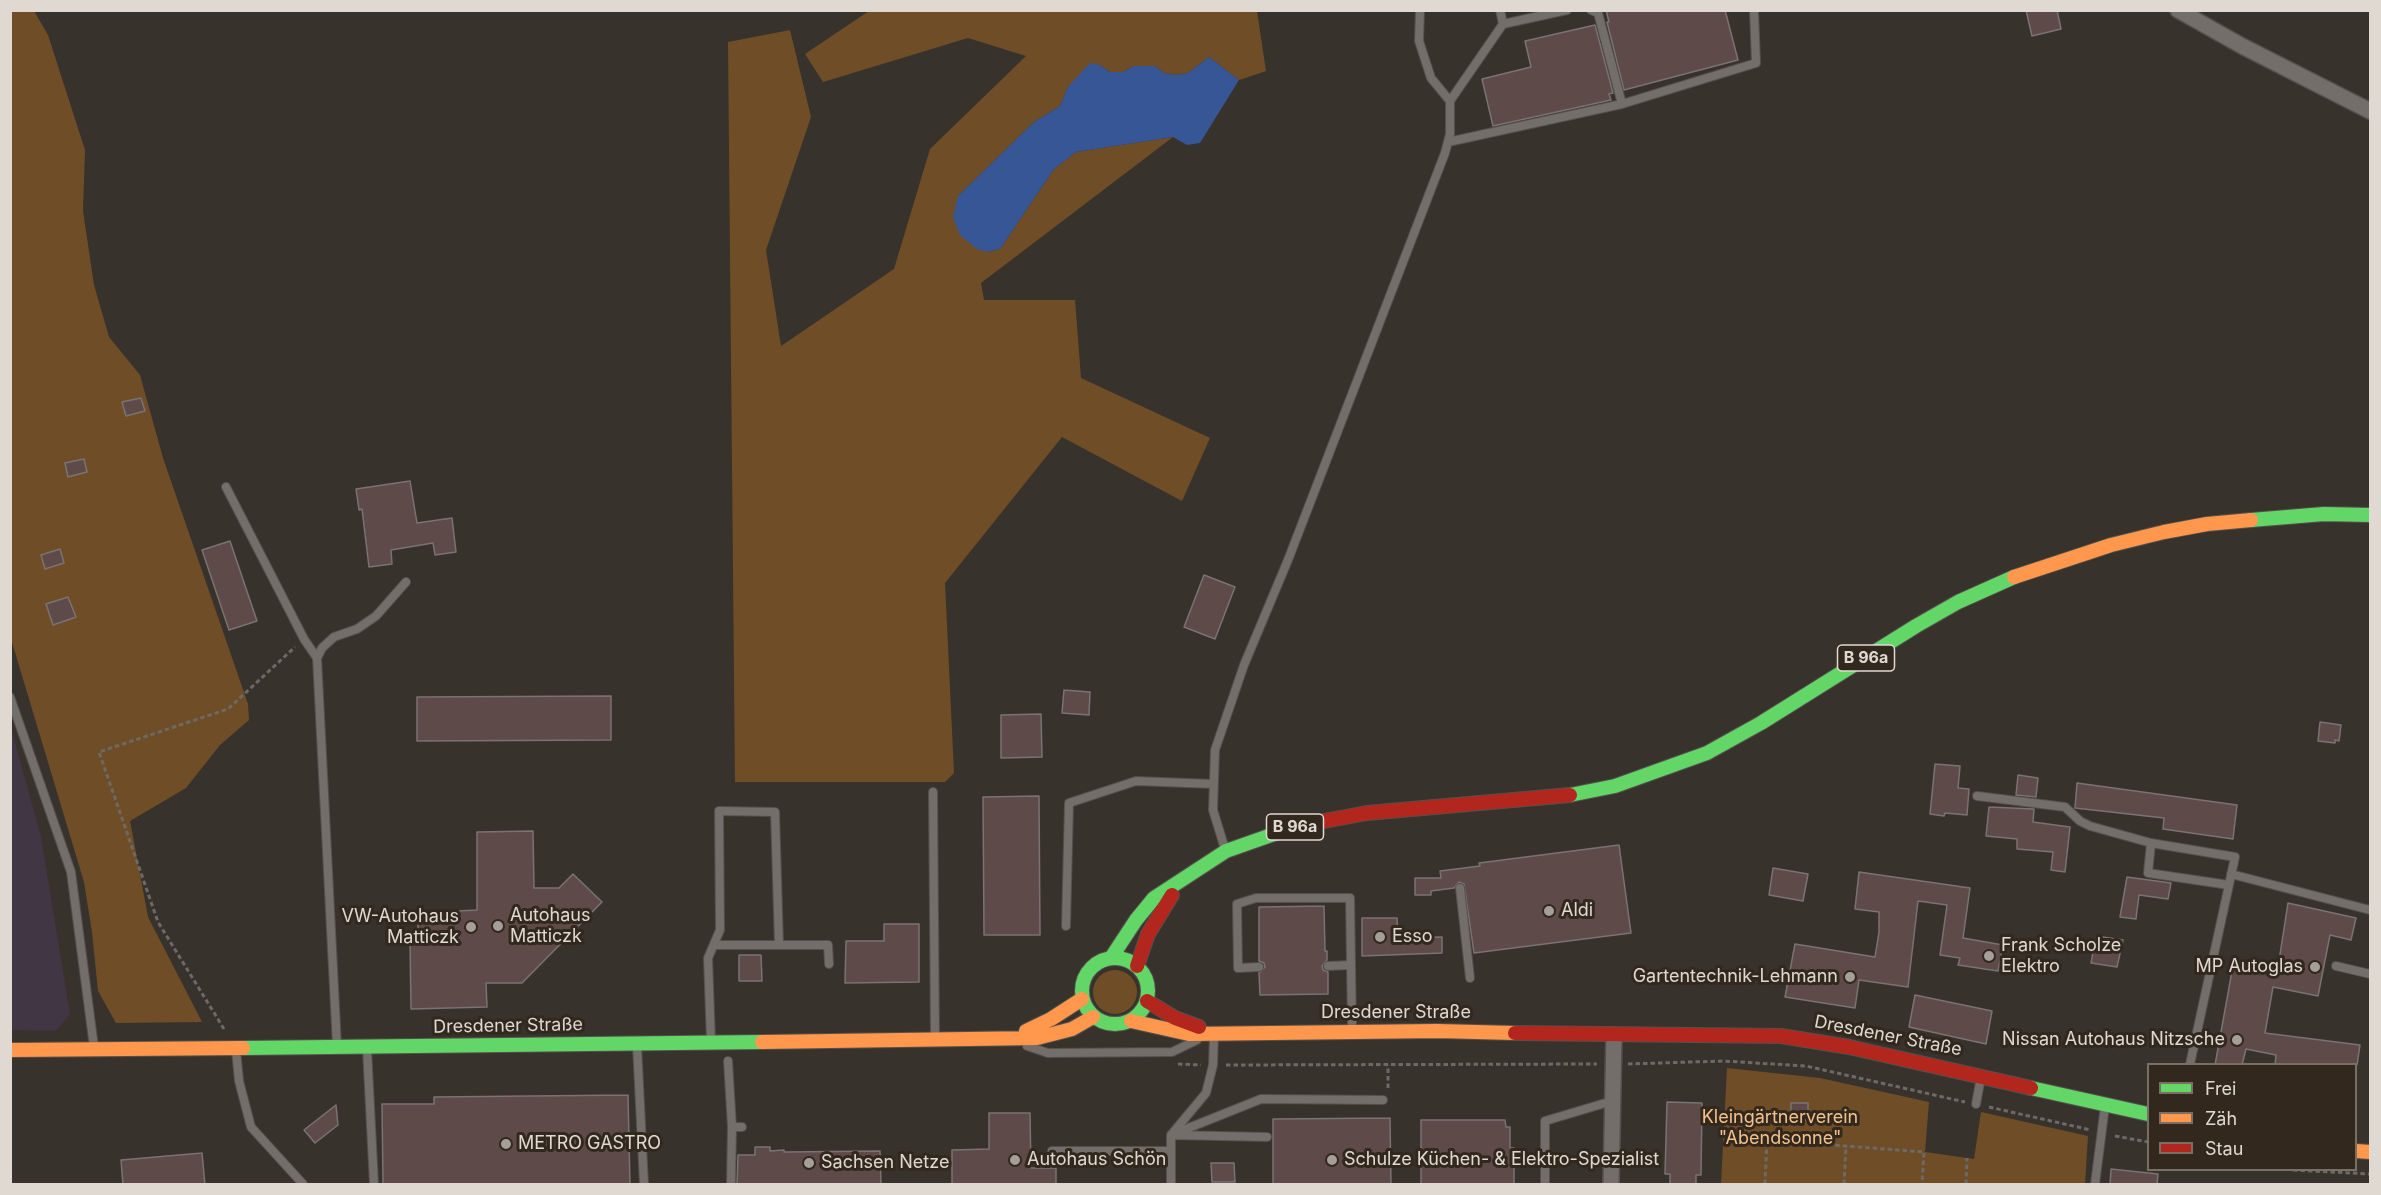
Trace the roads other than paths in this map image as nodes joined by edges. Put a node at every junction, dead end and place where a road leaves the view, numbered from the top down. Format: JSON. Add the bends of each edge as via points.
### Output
{"nodes":[{"id":1,"x":1419,"y":10,"type":"edge"},
{"id":2,"x":1500,"y":10,"type":"edge"},
{"id":3,"x":1567,"y":10,"type":"edge"},
{"id":4,"x":1591,"y":10,"type":"edge"},
{"id":5,"x":1754,"y":10,"type":"edge"},
{"id":6,"x":2178,"y":10,"type":"edge"},
{"id":7,"x":1503,"y":24,"type":"junction"},
{"id":8,"x":1450,"y":101,"type":"junction"},
{"id":9,"x":1622,"y":104,"type":"junction"},
{"id":10,"x":2370,"y":111,"type":"edge"},
{"id":11,"x":1448,"y":142,"type":"junction"},
{"id":12,"x":226,"y":487,"type":"dead end"},
{"id":13,"x":2370,"y":515,"type":"edge"},
{"id":14,"x":406,"y":582,"type":"dead end"},
{"id":15,"x":316,"y":658,"type":"junction"},
{"id":16,"x":10,"y":697,"type":"edge"},
{"id":17,"x":14,"y":720,"type":"edge"},
{"id":18,"x":1213,"y":784,"type":"junction"},
{"id":19,"x":933,"y":792,"type":"dead end"},
{"id":20,"x":1977,"y":796,"type":"dead end"},
{"id":21,"x":2151,"y":843,"type":"junction"},
{"id":22,"x":1226,"y":850,"type":"junction"},
{"id":23,"x":2231,"y":874,"type":"junction"},
{"id":24,"x":1184,"y":877,"type":"junction"},
{"id":25,"x":2229,"y":885,"type":"junction"},
{"id":26,"x":1460,"y":888,"type":"dead end"},
{"id":27,"x":2370,"y":910,"type":"edge"},
{"id":28,"x":1066,"y":926,"type":"dead end"},
{"id":29,"x":714,"y":945,"type":"junction"},
{"id":30,"x":778,"y":945,"type":"junction"},
{"id":31,"x":1111,"y":958,"type":"junction"},
{"id":32,"x":829,"y":964,"type":"dead end"},
{"id":33,"x":1351,"y":965,"type":"junction"},
{"id":34,"x":1137,"y":966,"type":"junction"},
{"id":35,"x":1328,"y":966,"type":"dead end"},
{"id":36,"x":2336,"y":966,"type":"dead end"},
{"id":37,"x":1259,"y":967,"type":"dead end"},
{"id":38,"x":2370,"y":974,"type":"edge"},
{"id":39,"x":1470,"y":978,"type":"dead end"},
{"id":40,"x":1082,"y":999,"type":"junction"},
{"id":41,"x":1147,"y":1001,"type":"junction"},
{"id":42,"x":1093,"y":1017,"type":"junction"},
{"id":43,"x":1131,"y":1021,"type":"junction"},
{"id":44,"x":1214,"y":1032,"type":"junction"},
{"id":45,"x":1352,"y":1032,"type":"junction"},
{"id":46,"x":1614,"y":1035,"type":"junction"},
{"id":47,"x":1005,"y":1040,"type":"junction"},
{"id":48,"x":935,"y":1041,"type":"junction"},
{"id":49,"x":637,"y":1044,"type":"junction"},
{"id":50,"x":711,"y":1044,"type":"junction"},
{"id":51,"x":367,"y":1047,"type":"junction"},
{"id":52,"x":236,"y":1048,"type":"junction"},
{"id":53,"x":337,"y":1048,"type":"junction"},
{"id":54,"x":10,"y":1050,"type":"edge"},
{"id":55,"x":94,"y":1050,"type":"junction"},
{"id":56,"x":728,"y":1061,"type":"dead end"},
{"id":57,"x":2190,"y":1063,"type":"edge"},
{"id":58,"x":1982,"y":1075,"type":"junction"},
{"id":59,"x":1383,"y":1100,"type":"road end"},
{"id":60,"x":1614,"y":1100,"type":"junction"},
{"id":61,"x":1976,"y":1104,"type":"road end"},
{"id":62,"x":2105,"y":1104,"type":"junction"},
{"id":63,"x":2147,"y":1114,"type":"edge"},
{"id":64,"x":732,"y":1127,"type":"junction"},
{"id":65,"x":742,"y":1127,"type":"dead end"},
{"id":66,"x":1171,"y":1135,"type":"junction"},
{"id":67,"x":1267,"y":1137,"type":"dead end"},
{"id":68,"x":1052,"y":1151,"type":"dead end"},
{"id":69,"x":1171,"y":1151,"type":"junction"},
{"id":70,"x":303,"y":1185,"type":"edge"},
{"id":71,"x":374,"y":1185,"type":"edge"},
{"id":72,"x":644,"y":1185,"type":"edge"},
{"id":73,"x":731,"y":1185,"type":"edge"},
{"id":74,"x":1171,"y":1185,"type":"edge"},
{"id":75,"x":1545,"y":1185,"type":"edge"},
{"id":76,"x":1611,"y":1185,"type":"edge"},
{"id":77,"x":2095,"y":1185,"type":"edge"}],
"edges":[{"from":1,"to":8,"type":"lane","via":[[1419,41],[1431,78]]},
{"from":2,"to":7,"type":"lane"},
{"from":3,"to":7,"type":"lane"},
{"from":4,"to":9,"type":"lane","via":[[1598,13]]},
{"from":5,"to":9,"type":"lane","via":[[1756,63]]},
{"from":6,"to":10,"type":"street"},
{"from":7,"to":8,"type":"lane"},
{"from":8,"to":11,"type":"lane"},
{"from":9,"to":11,"type":"lane"},
{"from":11,"to":18,"type":"lane","via":[[1244,665],[1215,750]]},
{"from":12,"to":15,"type":"lane"},
{"from":13,"to":22,"type":"main road","number":"B 96a","via":[[2324,514],[2196,526],[2111,545],[2010,578],[1916,626],[1707,753],[1615,786],[1561,797],[1367,813],[1289,828]]},
{"from":14,"to":15,"type":"lane","via":[[376,616],[357,629],[334,637]]},
{"from":15,"to":53,"type":"lane"},
{"from":16,"to":17,"type":"lane"},
{"from":17,"to":55,"type":"lane","via":[[71,872]]},
{"from":18,"to":22,"type":"lane","via":[[1214,810]]},
{"from":18,"to":28,"type":"lane","via":[[1136,781],[1069,803]]},
{"from":19,"to":48,"type":"lane"},
{"from":20,"to":21,"type":"lane","via":[[2065,807],[2090,826]]},
{"from":21,"to":23,"type":"lane","via":[[2235,857]]},
{"from":21,"to":25,"type":"lane","via":[[2148,873]]},
{"from":22,"to":24,"type":"main road","number":"B 96a"},
{"from":23,"to":25,"type":"lane"},
{"from":23,"to":27,"type":"lane"},
{"from":24,"to":31,"type":"main road","number":"B 96a","via":[[1154,898]]},
{"from":24,"to":34,"type":"main road","number":"B 96a","via":[[1148,934]]},
{"from":25,"to":57,"type":"lane"},
{"from":26,"to":39,"type":"lane"},
{"from":29,"to":30,"type":"lane"},
{"from":29,"to":30,"type":"lane","via":[[720,930],[719,811],[775,812]]},
{"from":29,"to":50,"type":"lane","via":[[708,958]]},
{"from":30,"to":32,"type":"lane","via":[[828,945]]},
{"from":31,"to":34,"type":"main road"},
{"from":31,"to":40,"type":"main road","via":[[1089,970],[1082,984]]},
{"from":33,"to":35,"type":"lane"},
{"from":33,"to":37,"type":"lane","via":[[1350,898],[1256,898],[1237,904],[1238,968]]},
{"from":33,"to":45,"type":"lane"},
{"from":34,"to":41,"type":"main road","via":[[1148,984]]},
{"from":36,"to":38,"type":"lane"},
{"from":40,"to":42,"type":"main road"},
{"from":40,"to":47,"type":"main road","name":"Dresdener Straße","via":[[1051,1020]]},
{"from":41,"to":43,"type":"main road"},
{"from":41,"to":44,"type":"main road","name":"Dresdener Straße","via":[[1175,1018]]},
{"from":42,"to":43,"type":"main road","name":"Dresdener Straße","via":[[1112,1025]]},
{"from":42,"to":47,"type":"main road","name":"Dresdener Straße","via":[[1072,1029],[1037,1038]]},
{"from":43,"to":44,"type":"main road","name":"Dresdener Straße","via":[[1189,1034]]},
{"from":44,"to":45,"type":"main road","name":"Dresdener Straße"},
{"from":44,"to":47,"type":"lane","via":[[1172,1052],[1048,1053]]},
{"from":44,"to":66,"type":"lane","via":[[1213,1065],[1206,1093]]},
{"from":45,"to":46,"type":"main road","name":"Dresdener Straße"},
{"from":46,"to":58,"type":"main road","name":"Dresdener Straße","via":[[1781,1036]]},
{"from":46,"to":60,"type":"street"},
{"from":47,"to":48,"type":"main road","name":"Dresdener Straße"},
{"from":48,"to":50,"type":"main road","name":"Dresdener Straße"},
{"from":49,"to":50,"type":"main road","name":"Dresdener Straße"},
{"from":49,"to":51,"type":"main road","name":"Dresdener Straße"},
{"from":49,"to":72,"type":"lane"},
{"from":51,"to":53,"type":"main road","name":"Dresdener Straße"},
{"from":51,"to":71,"type":"lane"},
{"from":52,"to":53,"type":"main road","name":"Dresdener Straße"},
{"from":52,"to":55,"type":"main road","name":"Dresdener Straße"},
{"from":52,"to":70,"type":"lane","via":[[239,1081],[251,1127]]},
{"from":54,"to":55,"type":"main road","name":"Dresdener Straße"},
{"from":56,"to":64,"type":"lane"},
{"from":58,"to":61,"type":"lane"},
{"from":58,"to":62,"type":"main road","name":"Dresdener Straße"},
{"from":59,"to":66,"type":"lane","via":[[1262,1099]]},
{"from":60,"to":75,"type":"lane","via":[[1545,1121]]},
{"from":60,"to":76,"type":"street"},
{"from":62,"to":63,"type":"main road","name":"Dresdener Straße"},
{"from":62,"to":77,"type":"lane"},
{"from":64,"to":65,"type":"lane"},
{"from":64,"to":73,"type":"lane"},
{"from":66,"to":67,"type":"lane"},
{"from":66,"to":69,"type":"lane"},
{"from":68,"to":69,"type":"lane"},
{"from":69,"to":74,"type":"lane"}]}
